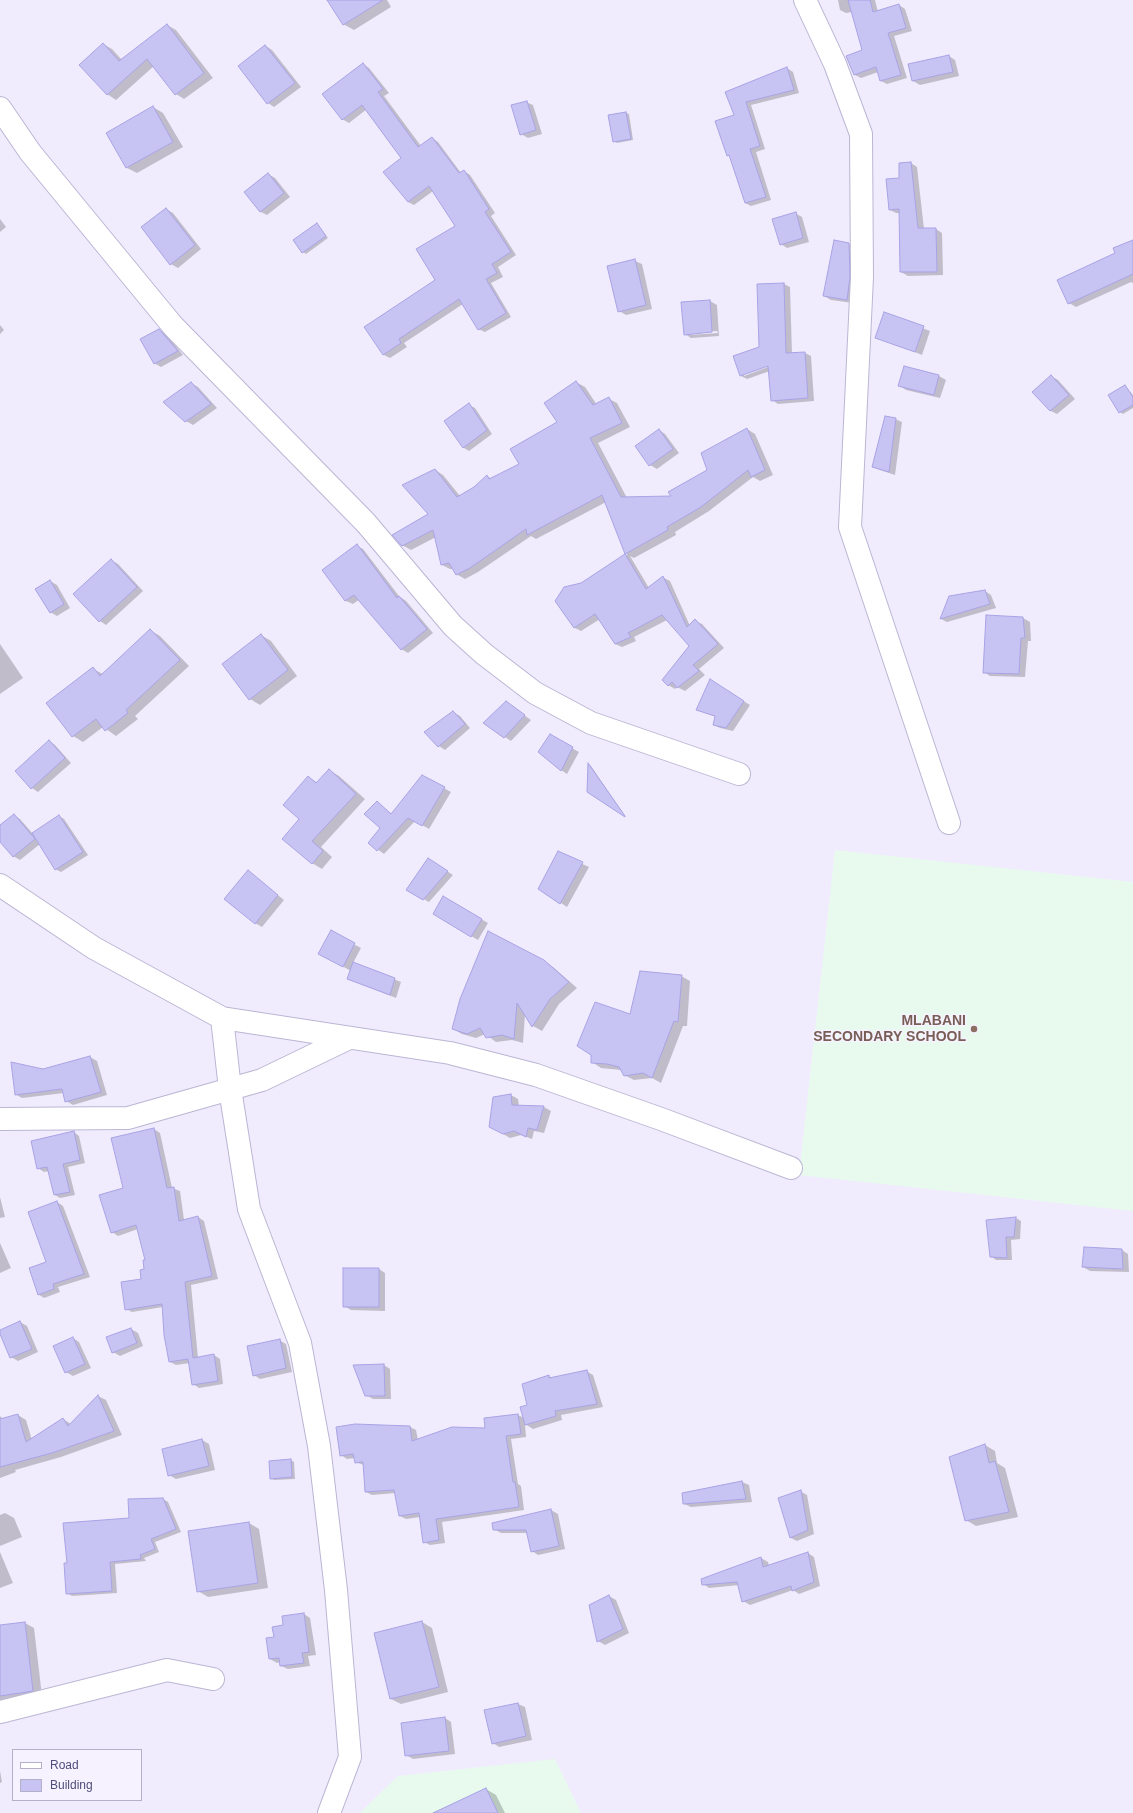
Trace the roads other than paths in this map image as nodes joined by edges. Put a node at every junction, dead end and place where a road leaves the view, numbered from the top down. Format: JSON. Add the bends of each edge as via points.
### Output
{"nodes":[{"id":1,"x":805,"y":0,"type":"edge"},
{"id":2,"x":0,"y":108,"type":"edge"},
{"id":3,"x":739,"y":774,"type":"dead end"},
{"id":4,"x":949,"y":823,"type":"dead end"},
{"id":5,"x":0,"y":885,"type":"edge"},
{"id":6,"x":222,"y":1018,"type":"junction"},
{"id":7,"x":348,"y":1038,"type":"junction"},
{"id":8,"x":230,"y":1089,"type":"junction"},
{"id":9,"x":0,"y":1119,"type":"edge"},
{"id":10,"x":791,"y":1168,"type":"dead end"},
{"id":11,"x":213,"y":1679,"type":"dead end"},
{"id":12,"x":0,"y":1712,"type":"edge"},
{"id":13,"x":329,"y":1813,"type":"edge"}],
"edges":[{"from":1,"to":4,"type":"street","via":[[835,64],[861,134],[862,277],[850,527]]},
{"from":2,"to":3,"type":"street","via":[[30,152],[173,326],[366,523],[453,626],[484,654],[535,693],[591,723]]},
{"from":5,"to":6,"type":"street","via":[[94,948]]},
{"from":6,"to":7,"type":"street"},
{"from":6,"to":8,"type":"street"},
{"from":7,"to":8,"type":"street","via":[[262,1080]]},
{"from":7,"to":10,"type":"street","via":[[450,1054],[536,1075]]},
{"from":8,"to":9,"type":"street","via":[[128,1118]]},
{"from":8,"to":13,"type":"street","via":[[249,1209],[300,1343],[319,1446],[336,1590],[350,1757]]},
{"from":11,"to":12,"type":"street","via":[[167,1670]]}]}
